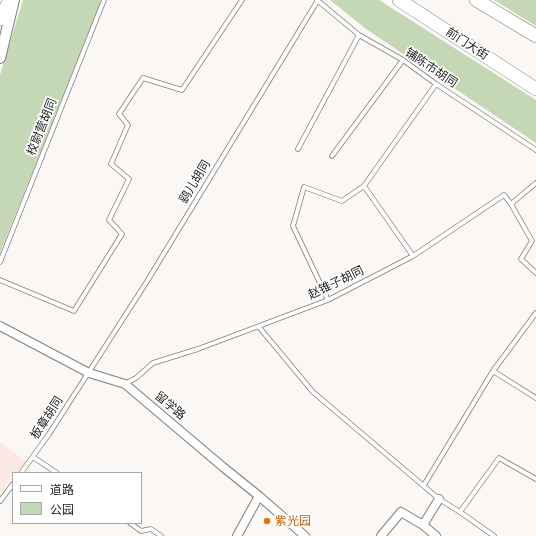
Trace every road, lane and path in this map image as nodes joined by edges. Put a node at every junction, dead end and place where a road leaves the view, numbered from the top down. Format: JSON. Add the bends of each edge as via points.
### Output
{"nodes":[{"id":1,"x":10,"y":0,"type":"edge"},
{"id":2,"x":14,"y":0,"type":"edge"},
{"id":3,"x":104,"y":0,"type":"edge"},
{"id":4,"x":242,"y":0,"type":"edge"},
{"id":5,"x":318,"y":0,"type":"edge"},
{"id":6,"x":399,"y":0,"type":"edge"},
{"id":7,"x":476,"y":0,"type":"edge"},
{"id":8,"x":0,"y":19,"type":"edge"},
{"id":9,"x":359,"y":35,"type":"junction"},
{"id":10,"x":536,"y":36,"type":"edge"},
{"id":11,"x":0,"y":58,"type":"edge"},
{"id":12,"x":403,"y":60,"type":"junction"},
{"id":13,"x":436,"y":84,"type":"junction"},
{"id":14,"x":536,"y":89,"type":"edge"},
{"id":15,"x":298,"y":149,"type":"dead end"},
{"id":16,"x":536,"y":150,"type":"edge"},
{"id":17,"x":332,"y":156,"type":"dead end"},
{"id":18,"x":536,"y":183,"type":"edge"},
{"id":19,"x":364,"y":186,"type":"junction"},
{"id":20,"x":512,"y":204,"type":"junction"},
{"id":21,"x":413,"y":256,"type":"junction"},
{"id":22,"x":0,"y":262,"type":"edge"},
{"id":23,"x":536,"y":273,"type":"edge"},
{"id":24,"x":0,"y":280,"type":"edge"},
{"id":25,"x":328,"y":300,"type":"junction"},
{"id":26,"x":536,"y":313,"type":"edge"},
{"id":27,"x":0,"y":326,"type":"edge"},
{"id":28,"x":259,"y":327,"type":"junction"},
{"id":29,"x":493,"y":371,"type":"junction"},
{"id":30,"x":88,"y":373,"type":"junction"},
{"id":31,"x":125,"y":384,"type":"junction"},
{"id":32,"x":536,"y":398,"type":"edge"},
{"id":33,"x":33,"y":457,"type":"junction"},
{"id":34,"x":22,"y":472,"type":"edge"},
{"id":35,"x":55,"y":472,"type":"edge"},
{"id":36,"x":536,"y":479,"type":"edge"},
{"id":37,"x":12,"y":485,"type":"edge"},
{"id":38,"x":424,"y":485,"type":"junction"},
{"id":39,"x":259,"y":496,"type":"junction"},
{"id":40,"x":439,"y":499,"type":"junction"},
{"id":41,"x":0,"y":501,"type":"edge"},
{"id":42,"x":460,"y":512,"type":"junction"},
{"id":43,"x":131,"y":524,"type":"edge"},
{"id":44,"x":423,"y":525,"type":"junction"},
{"id":45,"x":161,"y":536,"type":"edge"},
{"id":46,"x":237,"y":536,"type":"edge"},
{"id":47,"x":305,"y":536,"type":"edge"},
{"id":48,"x":381,"y":536,"type":"edge"},
{"id":49,"x":436,"y":536,"type":"edge"},
{"id":50,"x":494,"y":536,"type":"edge"}],
"edges":[{"from":1,"to":8,"type":"main road"},
{"from":2,"to":11,"type":"street"},
{"from":3,"to":22,"type":"lane","name":"校尉营胡同"},
{"from":4,"to":24,"type":"lane","via":[[182,90],[142,78],[119,114],[128,125],[111,164],[128,179],[109,220],[122,234],[74,311]]},
{"from":5,"to":9,"type":"lane","name":"铺陈市胡同"},
{"from":5,"to":30,"type":"lane","name":"鹞儿胡同","via":[[146,283]]},
{"from":6,"to":14,"type":"main road","name":"前门大街"},
{"from":7,"to":10,"type":"main road"},
{"from":9,"to":12,"type":"lane","name":"铺陈市胡同"},
{"from":9,"to":15,"type":"lane"},
{"from":12,"to":13,"type":"lane","name":"铺陈市胡同"},
{"from":12,"to":17,"type":"lane"},
{"from":13,"to":16,"type":"lane","name":"铺陈市胡同"},
{"from":13,"to":19,"type":"lane"},
{"from":18,"to":20,"type":"lane"},
{"from":19,"to":21,"type":"lane"},
{"from":19,"to":25,"type":"lane","via":[[342,201],[304,186],[293,226]]},
{"from":20,"to":21,"type":"lane","name":"赵锥子胡同","via":[[504,195]]},
{"from":20,"to":23,"type":"lane","via":[[532,241],[521,259]]},
{"from":21,"to":25,"type":"lane","name":"赵锥子胡同"},
{"from":25,"to":28,"type":"lane","name":"赵锥子胡同"},
{"from":26,"to":29,"type":"lane"},
{"from":27,"to":30,"type":"street","name":"留学路"},
{"from":28,"to":31,"type":"lane","name":"赵锥子胡同","via":[[153,363]]},
{"from":28,"to":38,"type":"lane","via":[[314,392]]},
{"from":29,"to":32,"type":"lane"},
{"from":29,"to":38,"type":"lane"},
{"from":30,"to":31,"type":"street","name":"留学路"},
{"from":30,"to":33,"type":"lane","name":"板章胡同"},
{"from":31,"to":39,"type":"street","name":"留学路"},
{"from":33,"to":34,"type":"lane","name":"板章胡同"},
{"from":33,"to":35,"type":"lane"},
{"from":36,"to":42,"type":"lane","via":[[499,458]]},
{"from":37,"to":41,"type":"lane"},
{"from":38,"to":40,"type":"lane"},
{"from":39,"to":46,"type":"street"},
{"from":39,"to":47,"type":"street","name":"留学路"},
{"from":40,"to":42,"type":"lane"},
{"from":40,"to":44,"type":"street"},
{"from":42,"to":50,"type":"lane"},
{"from":43,"to":45,"type":"lane","via":[[141,531],[151,529]]},
{"from":44,"to":48,"type":"street","via":[[400,512]]},
{"from":44,"to":49,"type":"street"}]}
